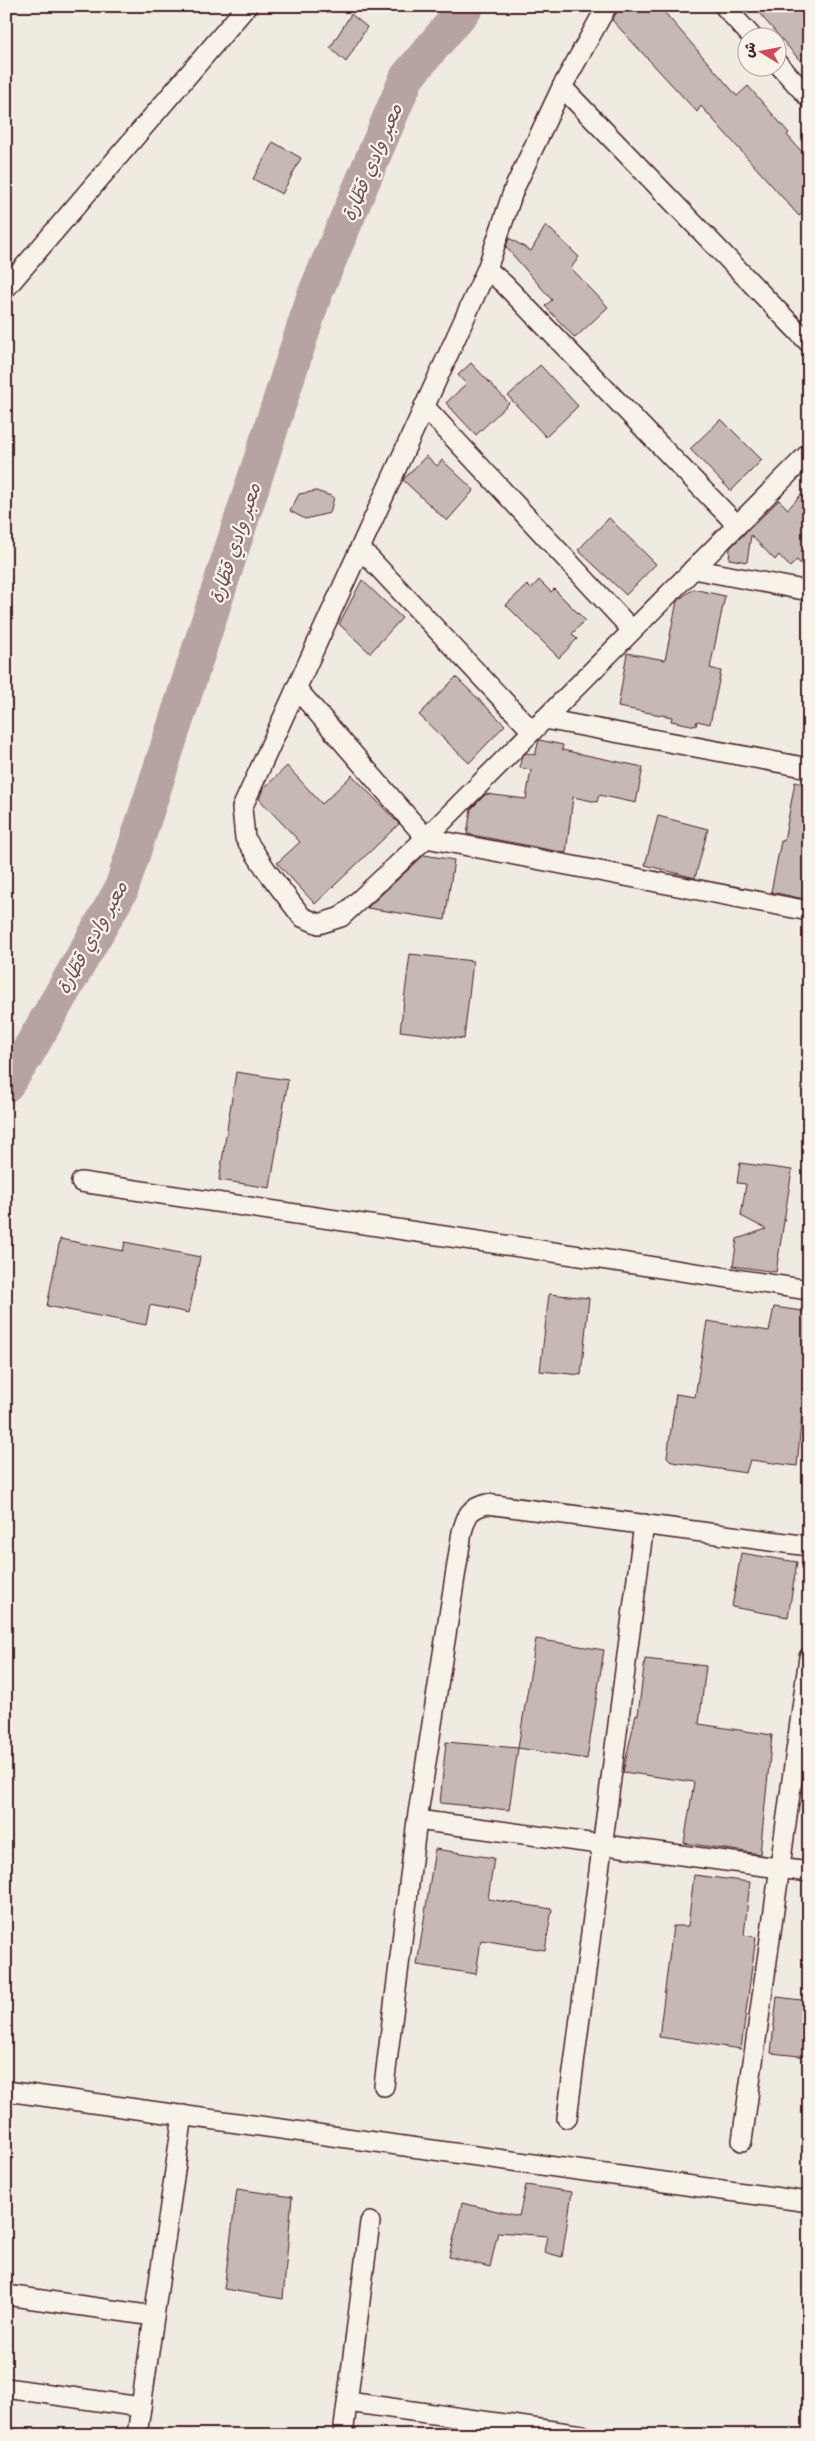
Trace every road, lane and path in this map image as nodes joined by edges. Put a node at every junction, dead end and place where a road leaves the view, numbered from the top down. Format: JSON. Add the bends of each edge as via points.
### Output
{"nodes":[{"id":1,"x":247,"y":6,"type":"edge"},
{"id":2,"x":607,"y":6,"type":"edge"},
{"id":3,"x":724,"y":6,"type":"edge"},
{"id":4,"x":744,"y":28,"type":"edge"},
{"id":5,"x":788,"y":75,"type":"edge"},
{"id":6,"x":562,"y":87,"type":"junction"},
{"id":7,"x":809,"y":98,"type":"edge"},
{"id":8,"x":487,"y":270,"type":"junction"},
{"id":9,"x":6,"y":288,"type":"edge"},
{"id":10,"x":809,"y":343,"type":"edge"},
{"id":11,"x":424,"y":406,"type":"junction"},
{"id":12,"x":809,"y":453,"type":"edge"},
{"id":13,"x":737,"y":525,"type":"junction"},
{"id":14,"x":360,"y":548,"type":"junction"},
{"id":15,"x":693,"y":569,"type":"junction"},
{"id":16,"x":809,"y":591,"type":"edge"},
{"id":17,"x":632,"y":630,"type":"junction"},
{"id":18,"x":296,"y":688,"type":"junction"},
{"id":19,"x":538,"y":725,"type":"junction"},
{"id":20,"x":809,"y":768,"type":"edge"},
{"id":21,"x":426,"y":838,"type":"junction"},
{"id":22,"x":809,"y":912,"type":"edge"},
{"id":23,"x":81,"y":1182,"type":"dead end"},
{"id":24,"x":809,"y":1290,"type":"edge"},
{"id":25,"x":644,"y":1524,"type":"junction"},
{"id":26,"x":809,"y":1546,"type":"edge"},
{"id":27,"x":809,"y":1657,"type":"edge"},
{"id":28,"x":417,"y":1820,"type":"junction"},
{"id":29,"x":603,"y":1845,"type":"junction"},
{"id":30,"x":778,"y":1868,"type":"junction"},
{"id":31,"x":809,"y":1872,"type":"edge"},
{"id":32,"x":384,"y":2086,"type":"dead end"},
{"id":33,"x":6,"y":2091,"type":"edge"},
{"id":34,"x":183,"y":2115,"type":"junction"},
{"id":35,"x":567,"y":2118,"type":"dead end"},
{"id":36,"x":742,"y":2141,"type":"dead end"},
{"id":37,"x":809,"y":2202,"type":"edge"},
{"id":38,"x":370,"y":2222,"type":"dead end"},
{"id":39,"x":6,"y":2295,"type":"edge"},
{"id":40,"x":154,"y":2316,"type":"junction"},
{"id":41,"x":6,"y":2388,"type":"edge"},
{"id":42,"x":348,"y":2402,"type":"junction"},
{"id":43,"x":141,"y":2407,"type":"junction"},
{"id":44,"x":529,"y":2431,"type":"edge"},
{"id":45,"x":138,"y":2435,"type":"edge"},
{"id":46,"x":344,"y":2435,"type":"edge"},
{"id":47,"x":582,"y":2435,"type":"edge"}],
"edges":[{"from":1,"to":9,"type":"street"},
{"from":2,"to":6,"type":"street"},
{"from":3,"to":4,"type":"street"},
{"from":5,"to":7,"type":"street"},
{"from":6,"to":8,"type":"street","via":[[514,188]]},
{"from":6,"to":10,"type":"street"},
{"from":8,"to":11,"type":"street"},
{"from":8,"to":13,"type":"street"},
{"from":11,"to":14,"type":"street"},
{"from":11,"to":17,"type":"street"},
{"from":12,"to":13,"type":"street"},
{"from":13,"to":15,"type":"street"},
{"from":14,"to":18,"type":"street"},
{"from":14,"to":19,"type":"street"},
{"from":15,"to":16,"type":"street"},
{"from":15,"to":17,"type":"street"},
{"from":17,"to":19,"type":"street"},
{"from":18,"to":21,"type":"street"},
{"from":18,"to":21,"type":"street","via":[[242,808],[245,838],[302,917],[319,924],[341,917]]},
{"from":19,"to":20,"type":"street"},
{"from":19,"to":21,"type":"street"},
{"from":21,"to":22,"type":"street"},
{"from":23,"to":24,"type":"street"},
{"from":25,"to":26,"type":"street"},
{"from":25,"to":28,"type":"street","via":[[487,1504],[475,1507],[467,1516]]},
{"from":25,"to":29,"type":"street"},
{"from":27,"to":30,"type":"street"},
{"from":28,"to":29,"type":"street"},
{"from":28,"to":32,"type":"street"},
{"from":29,"to":30,"type":"street"},
{"from":29,"to":35,"type":"street"},
{"from":30,"to":31,"type":"street"},
{"from":30,"to":36,"type":"street"},
{"from":33,"to":34,"type":"street"},
{"from":34,"to":37,"type":"street"},
{"from":34,"to":40,"type":"street"},
{"from":38,"to":42,"type":"street"},
{"from":39,"to":40,"type":"street"},
{"from":40,"to":43,"type":"street"},
{"from":41,"to":43,"type":"street"},
{"from":42,"to":44,"type":"street"},
{"from":42,"to":46,"type":"street"},
{"from":43,"to":45,"type":"street"},
{"from":44,"to":47,"type":"street"}]}
